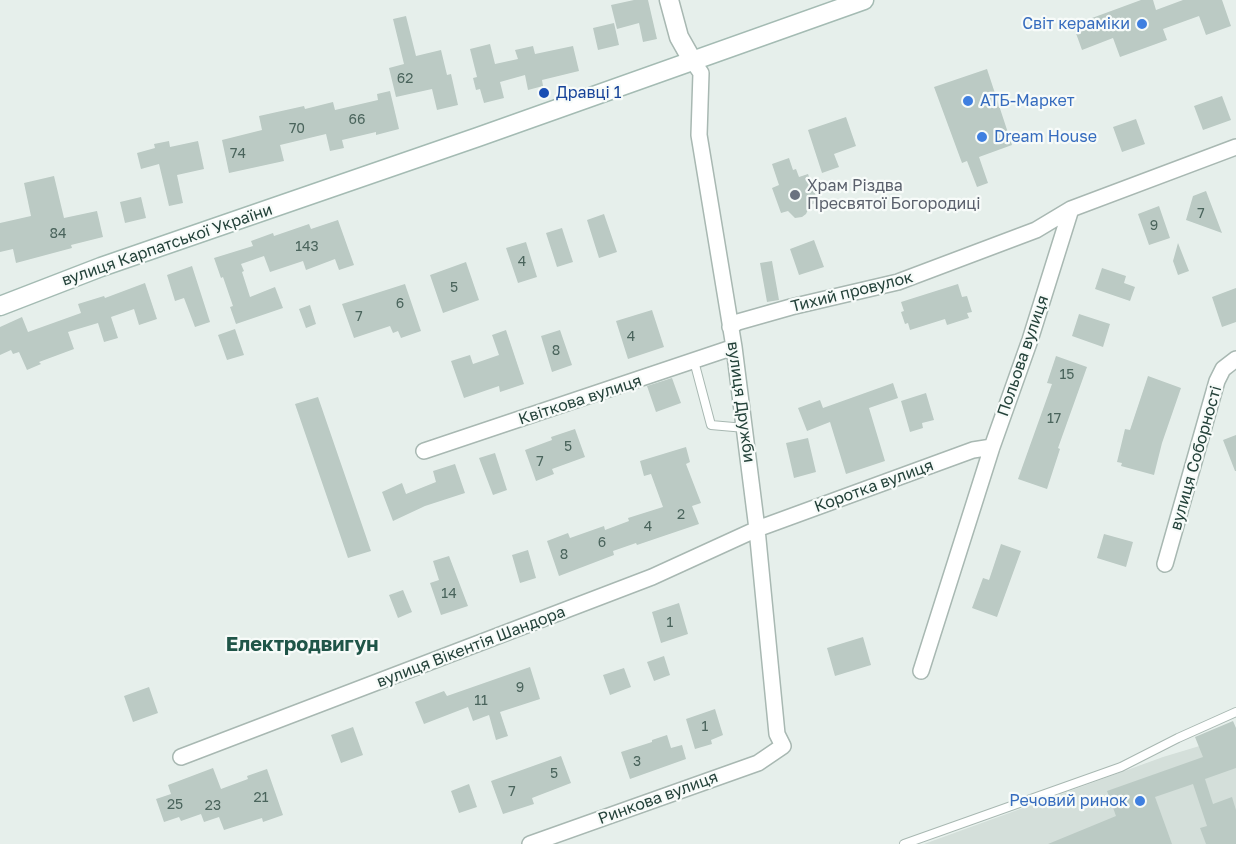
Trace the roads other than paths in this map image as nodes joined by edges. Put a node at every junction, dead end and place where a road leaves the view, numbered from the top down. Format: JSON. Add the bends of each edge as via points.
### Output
{"nodes":[{"id":1,"x":669,"y":0,"type":"edge"},
{"id":2,"x":864,"y":0,"type":"edge"},
{"id":3,"x":692,"y":60,"type":"junction"},
{"id":4,"x":1236,"y":147,"type":"edge"},
{"id":5,"x":1071,"y":209,"type":"junction"},
{"id":6,"x":0,"y":306,"type":"edge"},
{"id":7,"x":730,"y":327,"type":"junction"},
{"id":8,"x":734,"y":346,"type":"junction"},
{"id":9,"x":1236,"y":359,"type":"edge"},
{"id":10,"x":694,"y":362,"type":"junction"},
{"id":11,"x":745,"y":428,"type":"junction"},
{"id":12,"x":992,"y":447,"type":"junction"},
{"id":13,"x":424,"y":451,"type":"dead end"},
{"id":14,"x":757,"y":529,"type":"junction"},
{"id":15,"x":1166,"y":564,"type":"dead end"},
{"id":16,"x":921,"y":671,"type":"dead end"},
{"id":17,"x":1236,"y":712,"type":"edge"},
{"id":18,"x":783,"y":746,"type":"joint"},
{"id":19,"x":182,"y":757,"type":"dead end"},
{"id":20,"x":530,"y":844,"type":"edge"},
{"id":21,"x":904,"y":844,"type":"edge"}],
"edges":[{"from":1,"to":3,"type":"main road","via":[[679,37]]},
{"from":2,"to":3,"type":"main road","name":"вулиця Карпатської України"},
{"from":3,"to":6,"type":"main road","name":"вулиця Карпатської України"},
{"from":3,"to":7,"type":"street","name":"вулиця Дружби","via":[[701,74],[699,135]]},
{"from":4,"to":5,"type":"street"},
{"from":5,"to":7,"type":"street","name":"Тихий провулок","via":[[1036,230],[898,282],[791,307]]},
{"from":5,"to":12,"type":"street","name":"Польова вулиця"},
{"from":7,"to":8,"type":"street","name":"вулиця Дружби"},
{"from":8,"to":10,"type":"street","name":"Квіткова вулиця"},
{"from":8,"to":11,"type":"street","name":"вулиця Дружби"},
{"from":9,"to":15,"type":"street","name":"вулиця Соборності","via":[[1223,369],[1217,381]]},
{"from":10,"to":11,"type":"lane","via":[[711,425]]},
{"from":10,"to":13,"type":"street","name":"Квіткова вулиця"},
{"from":11,"to":14,"type":"street","name":"вулиця Дружби"},
{"from":12,"to":14,"type":"street","name":"Коротка вулиця","via":[[973,450]]},
{"from":12,"to":16,"type":"street","name":"Польова вулиця"},
{"from":14,"to":18,"type":"street","name":"вулиця Дружби","via":[[777,734]]},
{"from":14,"to":19,"type":"street","name":"вулиця Вікентія Шандора","via":[[652,577]]},
{"from":17,"to":21,"type":"lane","via":[[1121,767]]},
{"from":18,"to":20,"type":"street","name":"Ринкова вулиця","via":[[758,763]]}]}
